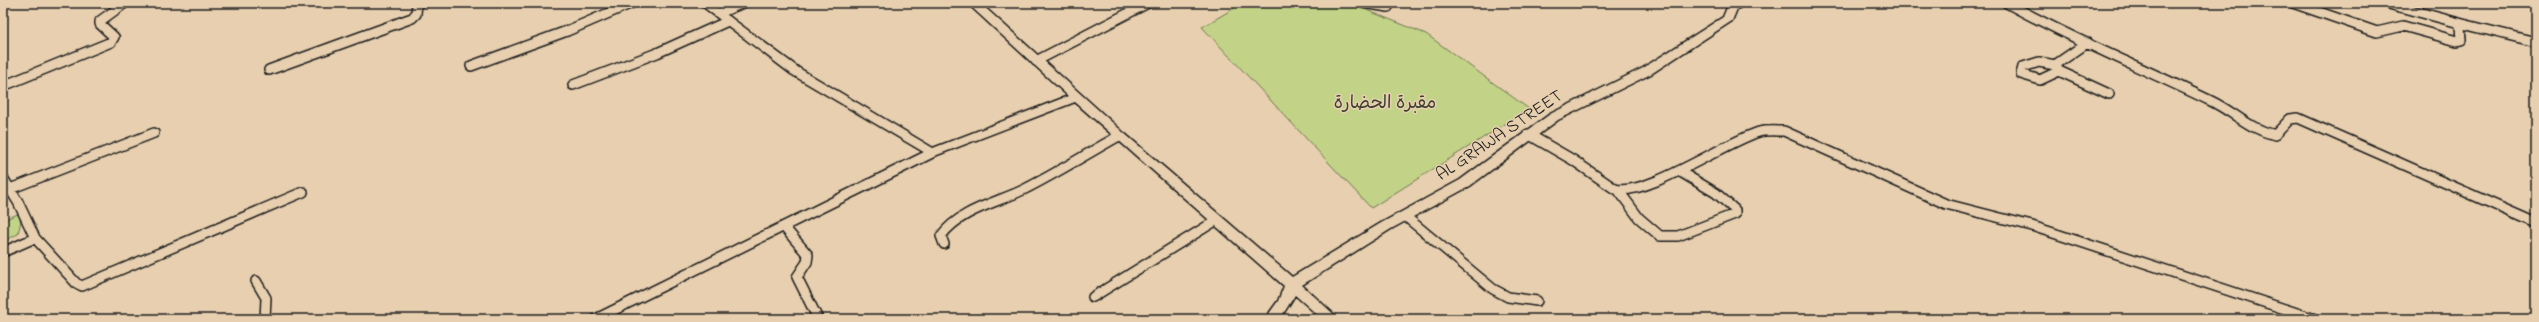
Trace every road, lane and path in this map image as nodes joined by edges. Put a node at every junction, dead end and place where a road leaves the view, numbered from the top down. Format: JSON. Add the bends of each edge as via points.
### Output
{"nodes":[{"id":1,"x":125,"y":3,"type":"edge"},
{"id":2,"x":418,"y":3,"type":"edge"},
{"id":3,"x":632,"y":3,"type":"edge"},
{"id":4,"x":704,"y":3,"type":"edge"},
{"id":5,"x":743,"y":3,"type":"edge"},
{"id":6,"x":973,"y":3,"type":"edge"},
{"id":7,"x":1148,"y":3,"type":"edge"},
{"id":8,"x":1362,"y":3,"type":"edge"},
{"id":9,"x":1743,"y":3,"type":"edge"},
{"id":10,"x":2007,"y":3,"type":"edge"},
{"id":11,"x":2293,"y":3,"type":"edge"},
{"id":12,"x":2385,"y":3,"type":"edge"},
{"id":13,"x":1388,"y":7,"type":"dead end"},
{"id":14,"x":723,"y":17,"type":"junction"},
{"id":15,"x":2463,"y":24,"type":"junction"},
{"id":16,"x":2536,"y":42,"type":"edge"},
{"id":17,"x":2087,"y":43,"type":"junction"},
{"id":18,"x":1036,"y":61,"type":"junction"},
{"id":19,"x":471,"y":66,"type":"dead end"},
{"id":20,"x":269,"y":70,"type":"dead end"},
{"id":21,"x":573,"y":85,"type":"dead end"},
{"id":22,"x":3,"y":86,"type":"edge"},
{"id":23,"x":2109,"y":94,"type":"dead end"},
{"id":24,"x":1077,"y":97,"type":"junction"},
{"id":25,"x":154,"y":132,"type":"dead end"},
{"id":26,"x":1528,"y":134,"type":"junction"},
{"id":27,"x":1119,"y":136,"type":"junction"},
{"id":28,"x":932,"y":153,"type":"junction"},
{"id":29,"x":1679,"y":171,"type":"junction"},
{"id":30,"x":3,"y":178,"type":"edge"},
{"id":31,"x":10,"y":189,"type":"junction"},
{"id":32,"x":1619,"y":191,"type":"junction"},
{"id":33,"x":303,"y":192,"type":"dead end"},
{"id":34,"x":1405,"y":216,"type":"junction"},
{"id":35,"x":1217,"y":220,"type":"junction"},
{"id":36,"x":2536,"y":223,"type":"edge"},
{"id":37,"x":784,"y":227,"type":"junction"},
{"id":38,"x":35,"y":238,"type":"junction"},
{"id":39,"x":944,"y":244,"type":"dead end"},
{"id":40,"x":3,"y":252,"type":"edge"},
{"id":41,"x":256,"y":281,"type":"dead end"},
{"id":42,"x":1292,"y":284,"type":"junction"},
{"id":43,"x":1093,"y":297,"type":"dead end"},
{"id":44,"x":1537,"y":301,"type":"dead end"},
{"id":45,"x":265,"y":319,"type":"edge"},
{"id":46,"x":596,"y":319,"type":"edge"},
{"id":47,"x":818,"y":319,"type":"edge"},
{"id":48,"x":1272,"y":319,"type":"edge"},
{"id":49,"x":1332,"y":319,"type":"edge"},
{"id":50,"x":2315,"y":319,"type":"edge"}],
"edges":[{"from":1,"to":22,"type":"street","via":[[100,21],[114,37],[111,42]]},
{"from":2,"to":20,"type":"street","via":[[416,14],[412,18]]},
{"from":3,"to":19,"type":"street","via":[[567,31]]},
{"from":4,"to":14,"type":"street"},
{"from":5,"to":14,"type":"street"},
{"from":6,"to":18,"type":"street"},
{"from":7,"to":18,"type":"street"},
{"from":8,"to":13,"type":"street"},
{"from":9,"to":26,"type":"street","name":"AL GRAWA STREET","via":[[1732,7],[1728,19],[1657,65],[1565,111]]},
{"from":10,"to":17,"type":"street"},
{"from":11,"to":15,"type":"street","via":[[2380,33],[2400,26],[2459,41],[2460,26]]},
{"from":12,"to":15,"type":"street"},
{"from":14,"to":21,"type":"street","via":[[657,53]]},
{"from":14,"to":28,"type":"street","via":[[808,79]]},
{"from":15,"to":16,"type":"street"},
{"from":17,"to":23,"type":"street","via":[[2057,68]]},
{"from":17,"to":36,"type":"street","via":[[2213,102],[2262,133],[2274,135],[2290,119],[2298,118]]},
{"from":18,"to":24,"type":"street"},
{"from":24,"to":27,"type":"street"},
{"from":24,"to":28,"type":"street"},
{"from":25,"to":31,"type":"street"},
{"from":26,"to":32,"type":"street"},
{"from":26,"to":34,"type":"street","name":"AL GRAWA STREET","via":[[1465,183]]},
{"from":27,"to":35,"type":"street"},
{"from":27,"to":39,"type":"street","via":[[1026,188],[961,218],[945,228],[941,236]]},
{"from":28,"to":37,"type":"street"},
{"from":29,"to":32,"type":"street","via":[[1642,187]]},
{"from":29,"to":32,"type":"street","via":[[1728,202],[1735,210],[1735,214],[1678,236],[1660,236],[1639,218]]},
{"from":29,"to":50,"type":"street","via":[[1760,132],[1784,131],[1946,204],[2032,226]]},
{"from":30,"to":31,"type":"street"},
{"from":31,"to":38,"type":"street"},
{"from":33,"to":38,"type":"street","via":[[82,286],[76,283]]},
{"from":34,"to":42,"type":"street","name":"AL GRAWA STREET"},
{"from":34,"to":44,"type":"street","via":[[1493,289],[1508,297]]},
{"from":35,"to":42,"type":"street"},
{"from":35,"to":43,"type":"street"},
{"from":37,"to":46,"type":"street"},
{"from":37,"to":47,"type":"street","via":[[808,255],[807,262],[797,277]]},
{"from":38,"to":40,"type":"street"},
{"from":41,"to":45,"type":"street","via":[[266,298]]},
{"from":42,"to":48,"type":"street","via":[[1284,303]]},
{"from":42,"to":49,"type":"street"}]}
